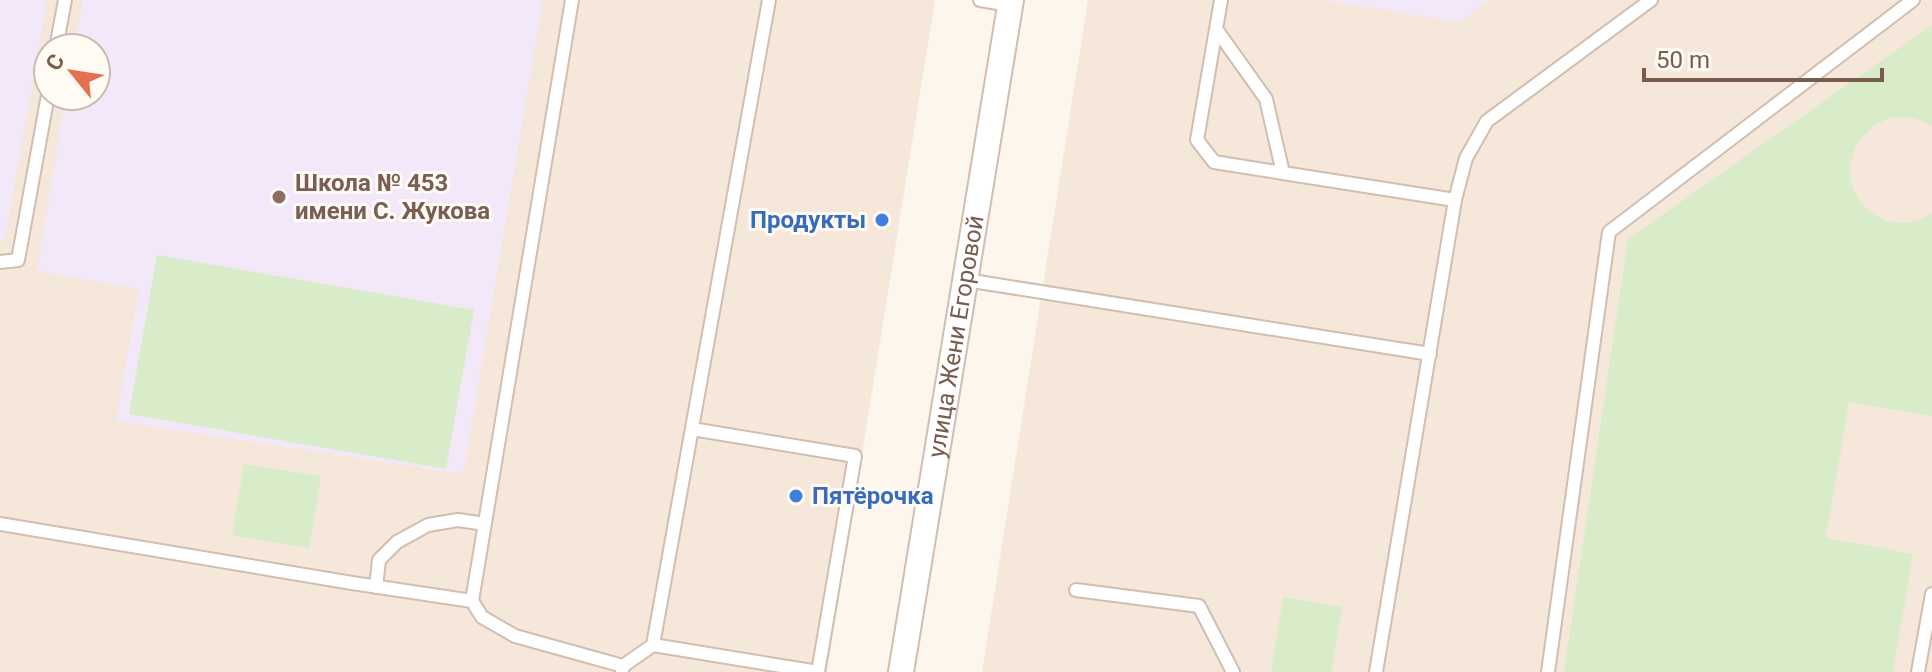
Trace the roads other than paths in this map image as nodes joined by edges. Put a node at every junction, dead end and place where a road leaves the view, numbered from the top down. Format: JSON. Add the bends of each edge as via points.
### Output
{"nodes":[{"id":1,"x":65,"y":0,"type":"edge"},
{"id":2,"x":572,"y":0,"type":"edge"},
{"id":3,"x":769,"y":0,"type":"edge"},
{"id":4,"x":980,"y":0,"type":"edge"},
{"id":5,"x":1221,"y":0,"type":"edge"},
{"id":6,"x":1651,"y":0,"type":"edge"},
{"id":7,"x":1913,"y":0,"type":"edge"},
{"id":8,"x":1011,"y":2,"type":"edge"},
{"id":9,"x":1216,"y":29,"type":"junction"},
{"id":10,"x":59,"y":32,"type":"edge"},
{"id":11,"x":45,"y":112,"type":"edge"},
{"id":12,"x":1283,"y":173,"type":"junction"},
{"id":13,"x":1455,"y":200,"type":"junction"},
{"id":14,"x":0,"y":262,"type":"edge"},
{"id":15,"x":966,"y":280,"type":"junction"},
{"id":16,"x":1430,"y":354,"type":"junction"},
{"id":17,"x":692,"y":429,"type":"junction"},
{"id":18,"x":0,"y":524,"type":"edge"},
{"id":19,"x":485,"y":524,"type":"junction"},
{"id":20,"x":376,"y":587,"type":"junction"},
{"id":21,"x":1076,"y":590,"type":"dead end"},
{"id":22,"x":1932,"y":594,"type":"edge"},
{"id":23,"x":472,"y":601,"type":"junction"},
{"id":24,"x":653,"y":645,"type":"junction"},
{"id":25,"x":622,"y":669,"type":"edge"},
{"id":26,"x":818,"y":672,"type":"edge"},
{"id":27,"x":901,"y":672,"type":"edge"},
{"id":28,"x":1233,"y":672,"type":"edge"},
{"id":29,"x":1376,"y":672,"type":"edge"},
{"id":30,"x":1548,"y":672,"type":"edge"},
{"id":31,"x":1918,"y":672,"type":"edge"}],
"edges":[{"from":1,"to":10,"type":"lane"},
{"from":2,"to":19,"type":"lane"},
{"from":3,"to":17,"type":"lane"},
{"from":4,"to":8,"type":"lane"},
{"from":5,"to":9,"type":"lane"},
{"from":6,"to":13,"type":"lane","via":[[1487,121],[1466,158]]},
{"from":7,"to":30,"type":"lane","via":[[1609,232]]},
{"from":8,"to":15,"type":"street","name":"улица Жени Егоровой"},
{"from":9,"to":12,"type":"lane","via":[[1266,99]]},
{"from":9,"to":12,"type":"lane","via":[[1197,140],[1214,162]]},
{"from":11,"to":14,"type":"lane","via":[[18,260]]},
{"from":12,"to":13,"type":"lane"},
{"from":13,"to":16,"type":"lane"},
{"from":15,"to":16,"type":"lane"},
{"from":15,"to":27,"type":"street","name":"улица Жени Егоровой"},
{"from":16,"to":29,"type":"lane"},
{"from":17,"to":24,"type":"lane"},
{"from":17,"to":26,"type":"lane","via":[[855,456]]},
{"from":18,"to":20,"type":"lane"},
{"from":19,"to":20,"type":"lane","via":[[458,520],[428,525],[397,542],[379,560]]},
{"from":19,"to":23,"type":"lane"},
{"from":20,"to":23,"type":"lane"},
{"from":21,"to":28,"type":"lane","via":[[1199,606]]},
{"from":22,"to":31,"type":"lane"},
{"from":23,"to":25,"type":"lane","via":[[482,617],[515,636]]},
{"from":24,"to":25,"type":"lane"},
{"from":24,"to":26,"type":"lane"}]}
